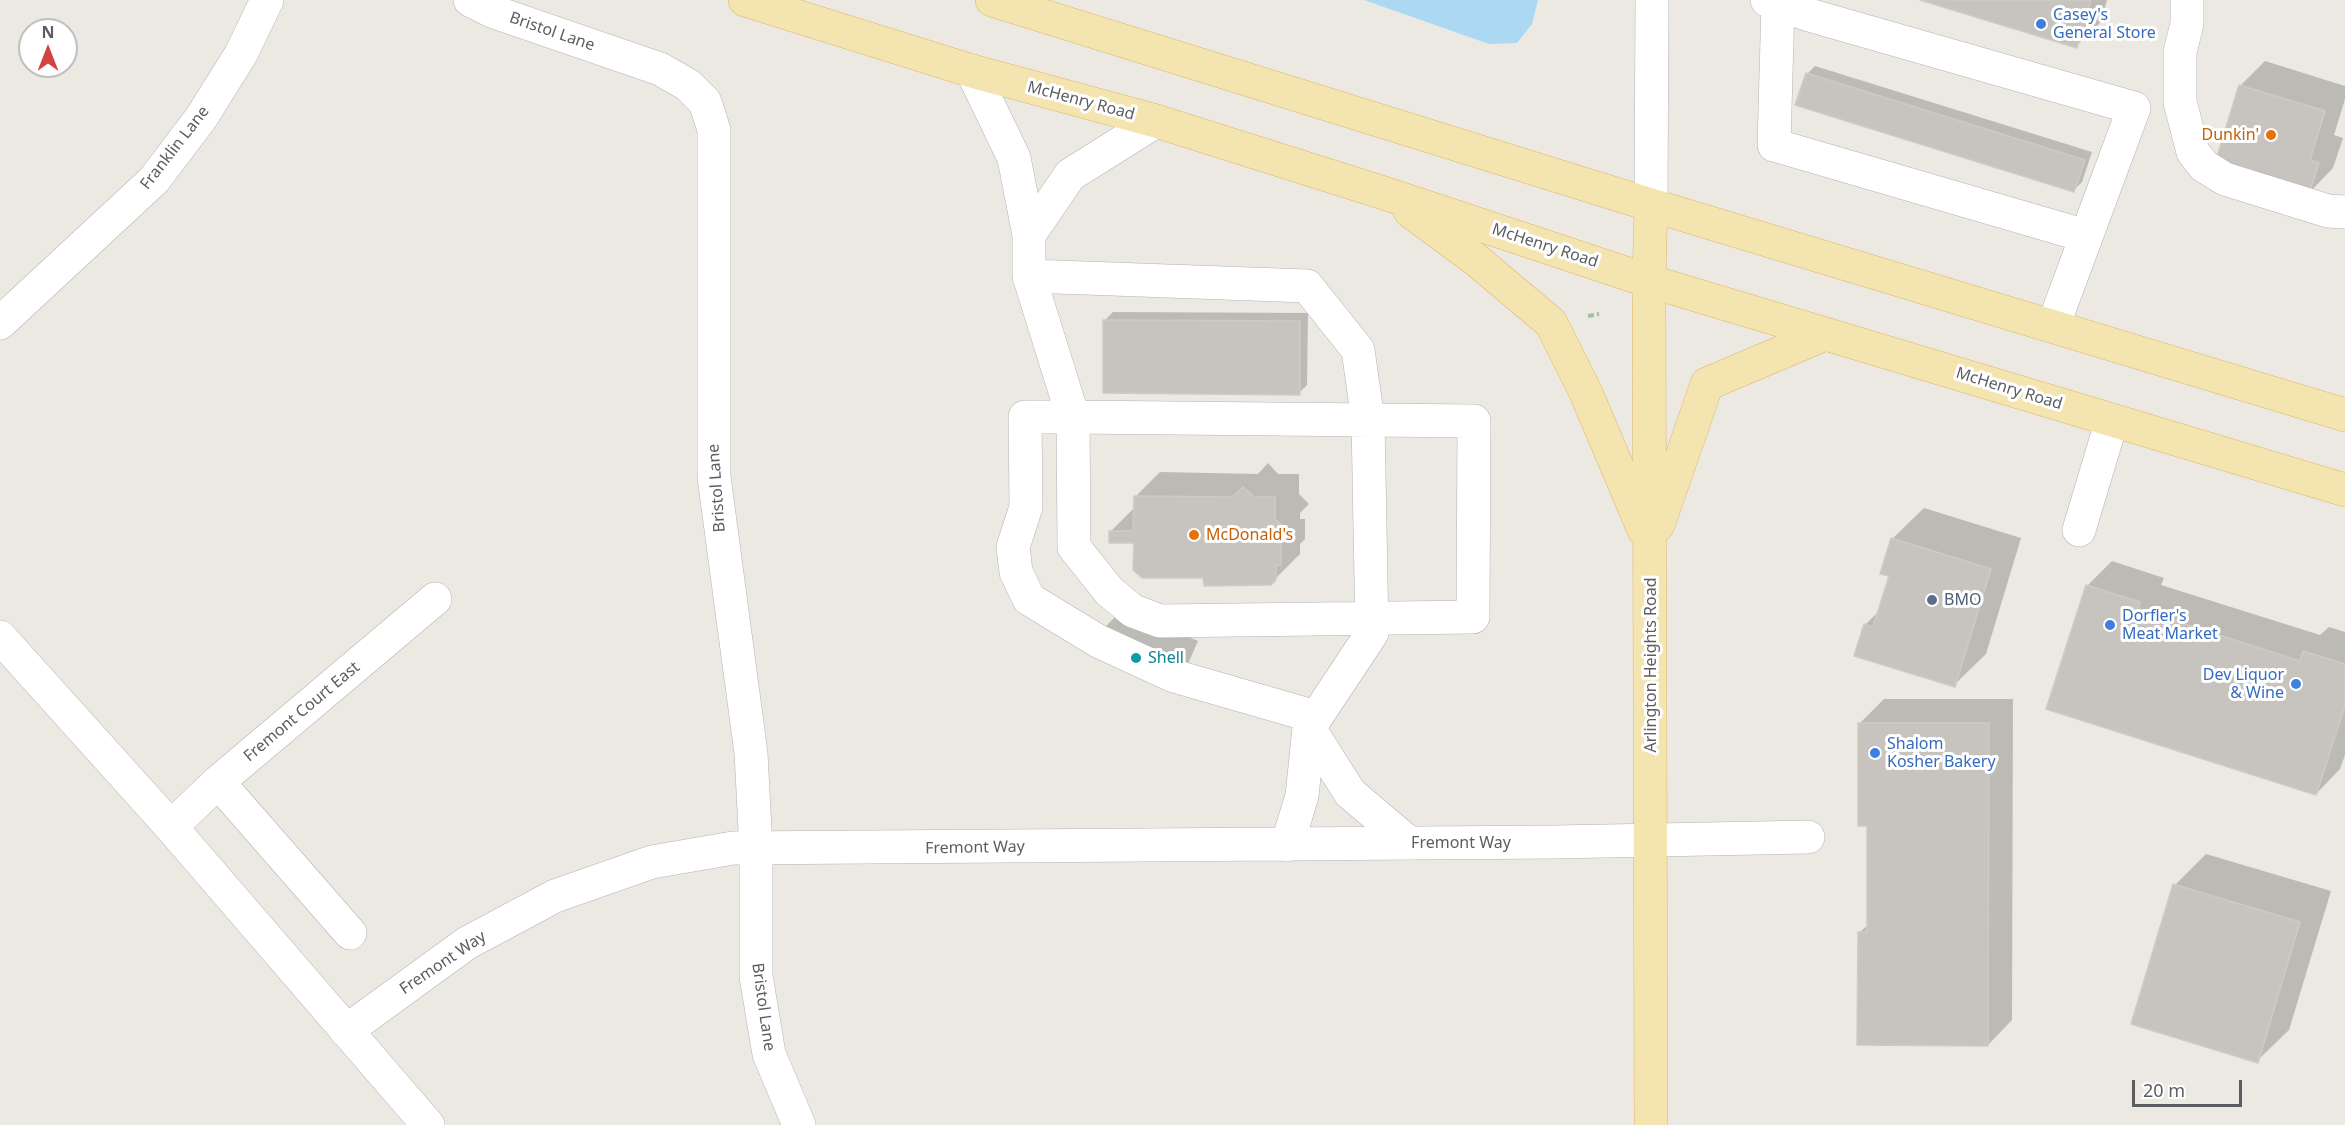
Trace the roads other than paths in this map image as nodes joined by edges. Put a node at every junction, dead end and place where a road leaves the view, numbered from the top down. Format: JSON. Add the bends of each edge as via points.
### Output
{"nodes":[{"id":1,"x":267,"y":0,"type":"edge"},
{"id":2,"x":470,"y":0,"type":"edge"},
{"id":3,"x":746,"y":0,"type":"edge"},
{"id":4,"x":992,"y":0,"type":"edge"},
{"id":5,"x":1652,"y":0,"type":"edge"},
{"id":6,"x":1773,"y":2,"type":"edge"},
{"id":7,"x":1812,"y":8,"type":"edge"},
{"id":8,"x":2187,"y":12,"type":"edge"},
{"id":9,"x":972,"y":71,"type":"junction"},
{"id":10,"x":1156,"y":121,"type":"junction"},
{"id":11,"x":1387,"y":194,"type":"junction"},
{"id":12,"x":1651,"y":205,"type":"junction"},
{"id":13,"x":2345,"y":212,"type":"edge"},
{"id":14,"x":1029,"y":235,"type":"junction"},
{"id":15,"x":2086,"y":236,"type":"junction"},
{"id":16,"x":1029,"y":276,"type":"junction"},
{"id":17,"x":1649,"y":281,"type":"junction"},
{"id":18,"x":0,"y":323,"type":"edge"},
{"id":19,"x":2053,"y":326,"type":"junction"},
{"id":20,"x":1825,"y":334,"type":"junction"},
{"id":21,"x":2345,"y":415,"type":"edge"},
{"id":22,"x":1074,"y":417,"type":"junction"},
{"id":23,"x":1368,"y":420,"type":"junction"},
{"id":24,"x":2112,"y":420,"type":"junction"},
{"id":25,"x":2345,"y":490,"type":"edge"},
{"id":26,"x":2079,"y":530,"type":"dead end"},
{"id":27,"x":1650,"y":547,"type":"junction"},
{"id":28,"x":435,"y":599,"type":"dead end"},
{"id":29,"x":1371,"y":618,"type":"junction"},
{"id":30,"x":0,"y":637,"type":"edge"},
{"id":31,"x":1313,"y":723,"type":"junction"},
{"id":32,"x":218,"y":782,"type":"junction"},
{"id":33,"x":171,"y":827,"type":"junction"},
{"id":34,"x":1808,"y":837,"type":"dead end"},
{"id":35,"x":1652,"y":841,"type":"junction"},
{"id":36,"x":1409,"y":843,"type":"junction"},
{"id":37,"x":1287,"y":844,"type":"junction"},
{"id":38,"x":756,"y":849,"type":"junction"},
{"id":39,"x":350,"y":933,"type":"dead end"},
{"id":40,"x":346,"y":1031,"type":"junction"},
{"id":41,"x":428,"y":1125,"type":"edge"},
{"id":42,"x":799,"y":1125,"type":"edge"},
{"id":43,"x":1651,"y":1125,"type":"edge"}],
"edges":[{"from":1,"to":18,"type":"street","name":"Franklin Lane","via":[[242,54],[201,118],[154,180]]},
{"from":2,"to":38,"type":"street","name":"Bristol Lane","via":[[494,12],[660,69],[688,85],[705,102],[714,130],[714,477],[751,753]]},
{"from":3,"to":9,"type":"main road","name":"McHenry Road"},
{"from":4,"to":12,"type":"main road"},
{"from":5,"to":12,"type":"street"},
{"from":6,"to":7,"type":"street"},
{"from":6,"to":15,"type":"street","via":[[1774,145]]},
{"from":7,"to":15,"type":"street","via":[[2134,108]]},
{"from":8,"to":13,"type":"street","via":[[2180,52],[2180,102],[2186,136],[2204,166],[2225,179],[2328,211]]},
{"from":9,"to":10,"type":"main road","name":"McHenry Road"},
{"from":9,"to":14,"type":"street","via":[[1014,158]]},
{"from":10,"to":11,"type":"main road","name":"McHenry Road"},
{"from":10,"to":14,"type":"street","via":[[1070,175]]},
{"from":11,"to":17,"type":"main road","name":"McHenry Road"},
{"from":11,"to":27,"type":"main road","via":[[1475,259],[1551,323],[1586,393]]},
{"from":12,"to":17,"type":"main road","name":"Arlington Heights Road"},
{"from":12,"to":19,"type":"main road"},
{"from":14,"to":16,"type":"street"},
{"from":15,"to":19,"type":"street"},
{"from":16,"to":22,"type":"street"},
{"from":16,"to":23,"type":"street","via":[[1307,286],[1358,350]]},
{"from":17,"to":20,"type":"main road","name":"McHenry Road"},
{"from":17,"to":27,"type":"main road","name":"Arlington Heights Road"},
{"from":19,"to":21,"type":"main road"},
{"from":20,"to":24,"type":"main road","name":"McHenry Road"},
{"from":20,"to":27,"type":"main road","via":[[1707,384]]},
{"from":22,"to":23,"type":"street"},
{"from":22,"to":29,"type":"street","via":[[1074,547],[1109,591],[1133,611],[1160,621]]},
{"from":22,"to":31,"type":"street","via":[[1025,417],[1026,507],[1013,547],[1016,572],[1029,598],[1098,641],[1174,676]]},
{"from":23,"to":29,"type":"street"},
{"from":23,"to":29,"type":"street","via":[[1474,421],[1473,617]]},
{"from":24,"to":25,"type":"main road","name":"McHenry Road"},
{"from":24,"to":26,"type":"street"},
{"from":27,"to":35,"type":"main road","name":"Arlington Heights Road"},
{"from":28,"to":32,"type":"street","name":"Fremont Court East"},
{"from":29,"to":31,"type":"street","via":[[1371,633]]},
{"from":30,"to":33,"type":"street"},
{"from":31,"to":36,"type":"street","via":[[1350,793]]},
{"from":31,"to":37,"type":"street","via":[[1302,796]]},
{"from":32,"to":33,"type":"street","name":"Fremont Court East"},
{"from":32,"to":39,"type":"street"},
{"from":33,"to":40,"type":"street"},
{"from":34,"to":35,"type":"street","name":"Fremont Way"},
{"from":35,"to":36,"type":"street","name":"Fremont Way"},
{"from":35,"to":43,"type":"main road","name":"Arlington Heights Road"},
{"from":36,"to":37,"type":"street","name":"Fremont Way"},
{"from":37,"to":38,"type":"street","name":"Fremont Way"},
{"from":38,"to":40,"type":"street","name":"Fremont Way","via":[[733,848],[652,862],[555,896],[466,943]]},
{"from":38,"to":42,"type":"street","name":"Bristol Lane","via":[[756,976],[769,1054]]},
{"from":40,"to":41,"type":"street"}]}
